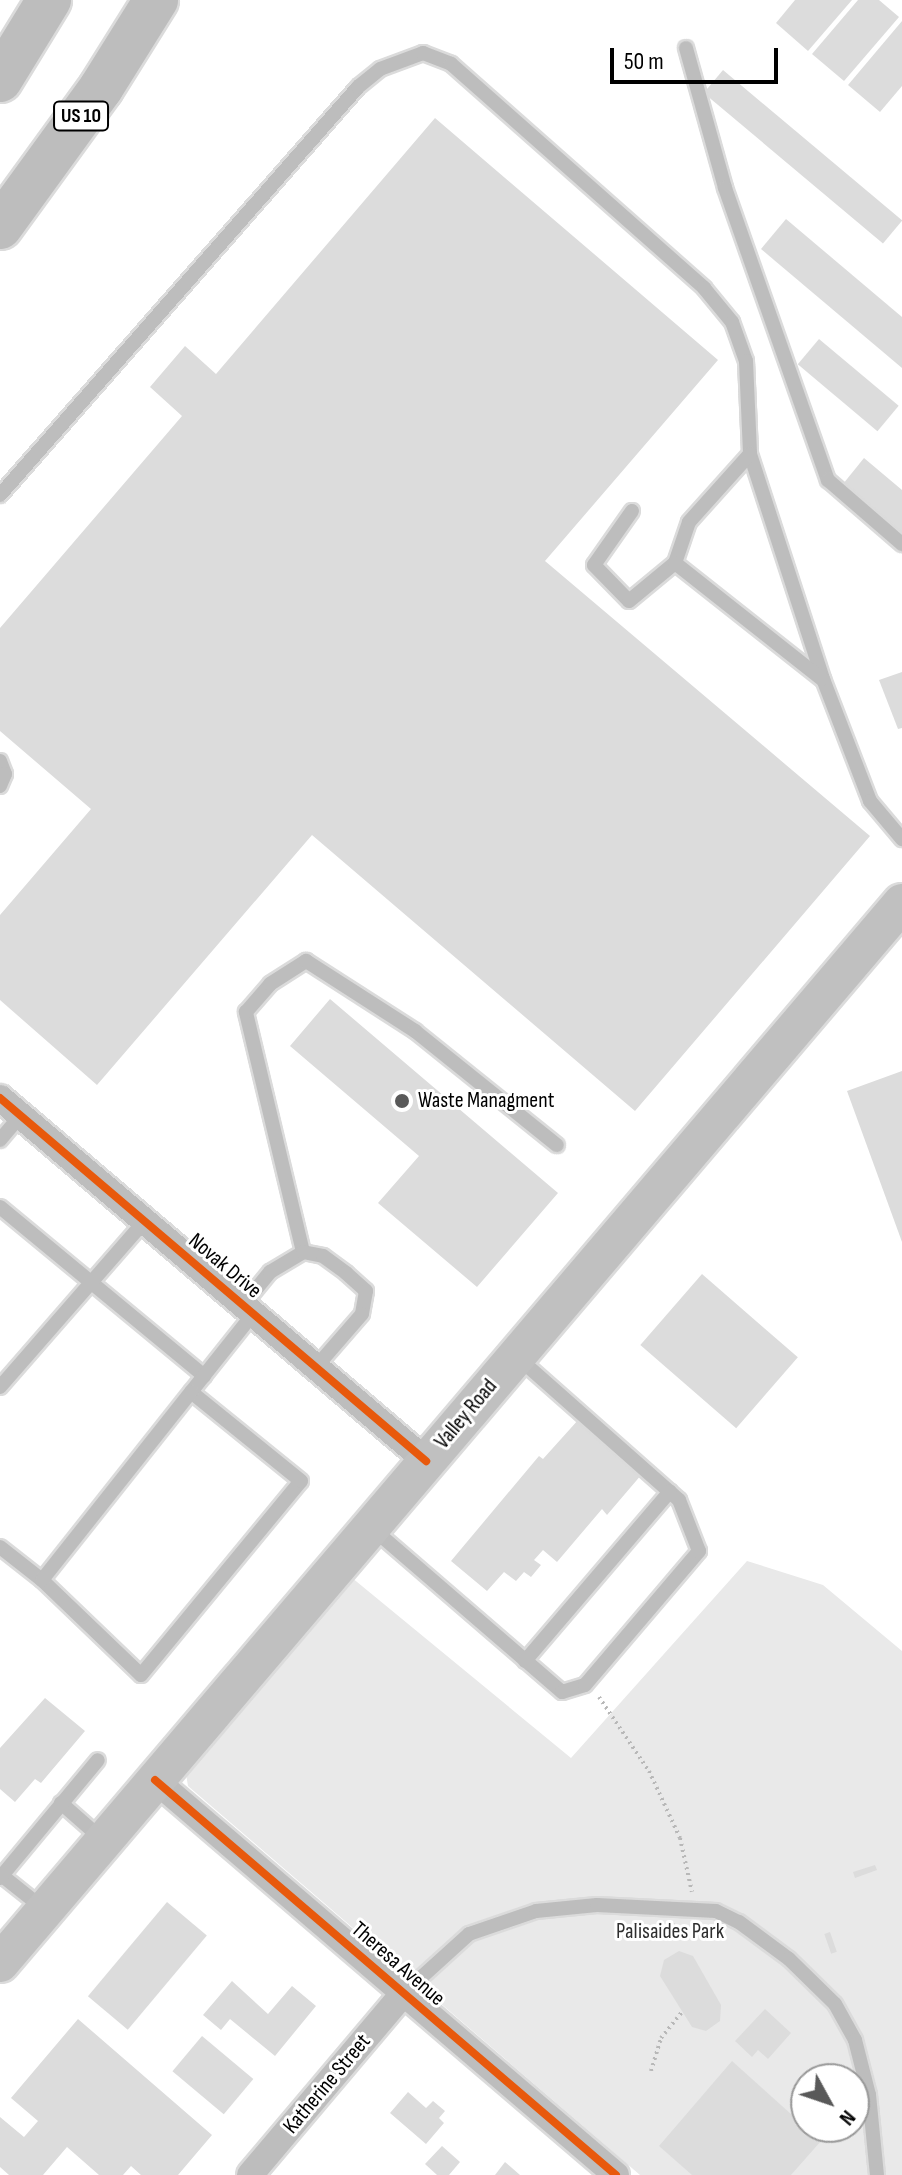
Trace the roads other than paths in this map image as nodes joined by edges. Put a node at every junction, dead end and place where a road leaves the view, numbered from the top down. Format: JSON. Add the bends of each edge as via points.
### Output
{"nodes":[{"id":1,"x":49,"y":0,"type":"edge"},
{"id":2,"x":156,"y":0,"type":"edge"},
{"id":3,"x":686,"y":48,"type":"dead end"},
{"id":4,"x":0,"y":80,"type":"edge"},
{"id":5,"x":0,"y":227,"type":"edge"},
{"id":6,"x":750,"y":454,"type":"junction"},
{"id":7,"x":0,"y":495,"type":"edge"},
{"id":8,"x":632,"y":511,"type":"dead end"},
{"id":9,"x":902,"y":544,"type":"edge"},
{"id":10,"x":675,"y":563,"type":"junction"},
{"id":11,"x":823,"y":679,"type":"junction"},
{"id":12,"x":0,"y":761,"type":"edge"},
{"id":13,"x":0,"y":786,"type":"edge"},
{"id":14,"x":902,"y":839,"type":"edge"},
{"id":15,"x":902,"y":903,"type":"edge"},
{"id":16,"x":0,"y":1098,"type":"edge"},
{"id":17,"x":20,"y":1116,"type":"junction"},
{"id":18,"x":0,"y":1140,"type":"edge"},
{"id":19,"x":557,"y":1145,"type":"dead end"},
{"id":20,"x":0,"y":1207,"type":"edge"},
{"id":21,"x":145,"y":1221,"type":"junction"},
{"id":22,"x":303,"y":1252,"type":"junction"},
{"id":23,"x":92,"y":1283,"type":"junction"},
{"id":24,"x":248,"y":1309,"type":"junction"},
{"id":25,"x":516,"y":1356,"type":"junction"},
{"id":26,"x":316,"y":1367,"type":"junction"},
{"id":27,"x":204,"y":1376,"type":"junction"},
{"id":28,"x":0,"y":1387,"type":"edge"},
{"id":29,"x":191,"y":1392,"type":"junction"},
{"id":30,"x":426,"y":1461,"type":"junction"},
{"id":31,"x":670,"y":1491,"type":"junction"},
{"id":32,"x":370,"y":1527,"type":"junction"},
{"id":33,"x":0,"y":1547,"type":"edge"},
{"id":34,"x":42,"y":1580,"type":"junction"},
{"id":35,"x":525,"y":1661,"type":"junction"},
{"id":36,"x":98,"y":1760,"type":"dead end"},
{"id":37,"x":155,"y":1780,"type":"junction"},
{"id":38,"x":61,"y":1803,"type":"junction"},
{"id":39,"x":104,"y":1840,"type":"junction"},
{"id":40,"x":1,"y":1876,"type":"edge"},
{"id":41,"x":44,"y":1910,"type":"junction"},
{"id":42,"x":0,"y":1963,"type":"edge"},
{"id":43,"x":404,"y":1993,"type":"junction"},
{"id":44,"x":250,"y":2175,"type":"edge"},
{"id":45,"x":616,"y":2175,"type":"edge"},
{"id":46,"x":877,"y":2175,"type":"edge"}],
"edges":[{"from":1,"to":4,"type":"highway"},
{"from":2,"to":5,"type":"highway","number":"US 10","via":[[101,88]]},
{"from":3,"to":9,"type":"lane","via":[[725,188],[828,480]]},
{"from":6,"to":7,"type":"lane","via":[[746,361],[723,311],[704,288],[451,64],[423,53],[380,69],[358,87]]},
{"from":6,"to":10,"type":"lane","via":[[689,522]]},
{"from":6,"to":11,"type":"lane"},
{"from":8,"to":10,"type":"lane","via":[[594,565],[629,601]]},
{"from":10,"to":11,"type":"lane"},
{"from":11,"to":14,"type":"lane","via":[[870,801]]},
{"from":12,"to":13,"type":"lane","via":[[5,774]]},
{"from":15,"to":25,"type":"main road","name":"Valley Road"},
{"from":16,"to":17,"type":"street","name":"Novak Drive"},
{"from":17,"to":18,"type":"lane"},
{"from":17,"to":21,"type":"street","name":"Novak Drive"},
{"from":19,"to":22,"type":"lane","via":[[415,1031],[306,961],[270,984],[246,1012]]},
{"from":20,"to":23,"type":"lane"},
{"from":21,"to":23,"type":"lane"},
{"from":21,"to":24,"type":"street","name":"Novak Drive"},
{"from":22,"to":24,"type":"lane","via":[[270,1272]]},
{"from":22,"to":26,"type":"lane","via":[[323,1256],[366,1291],[362,1314]]},
{"from":23,"to":27,"type":"lane"},
{"from":23,"to":28,"type":"lane"},
{"from":24,"to":26,"type":"street","name":"Novak Drive"},
{"from":24,"to":27,"type":"lane"},
{"from":25,"to":30,"type":"main road","name":"Valley Road"},
{"from":25,"to":31,"type":"lane"},
{"from":26,"to":30,"type":"street","name":"Novak Drive"},
{"from":27,"to":29,"type":"lane"},
{"from":29,"to":34,"type":"lane"},
{"from":29,"to":34,"type":"lane","via":[[301,1481],[141,1675]]},
{"from":30,"to":32,"type":"main road","name":"Valley Road"},
{"from":31,"to":35,"type":"lane"},
{"from":31,"to":35,"type":"lane","via":[[679,1500],[699,1551],[585,1685],[562,1692]]},
{"from":32,"to":35,"type":"lane"},
{"from":32,"to":37,"type":"main road","name":"Valley Road"},
{"from":33,"to":34,"type":"lane"},
{"from":36,"to":38,"type":"lane"},
{"from":37,"to":39,"type":"main road","name":"Valley Road"},
{"from":37,"to":43,"type":"street","name":"Theresa Avenue"},
{"from":38,"to":39,"type":"lane"},
{"from":38,"to":40,"type":"lane"},
{"from":39,"to":41,"type":"main road","name":"Valley Road"},
{"from":40,"to":41,"type":"lane"},
{"from":41,"to":42,"type":"main road","name":"Valley Road"},
{"from":43,"to":44,"type":"street","name":"Katherine Street"},
{"from":43,"to":45,"type":"street","name":"Theresa Avenue"},
{"from":43,"to":46,"type":"lane","via":[[469,1934],[536,1911],[597,1905],[687,1908],[739,1922],[789,1959],[835,2004],[855,2040],[869,2095]]}]}
